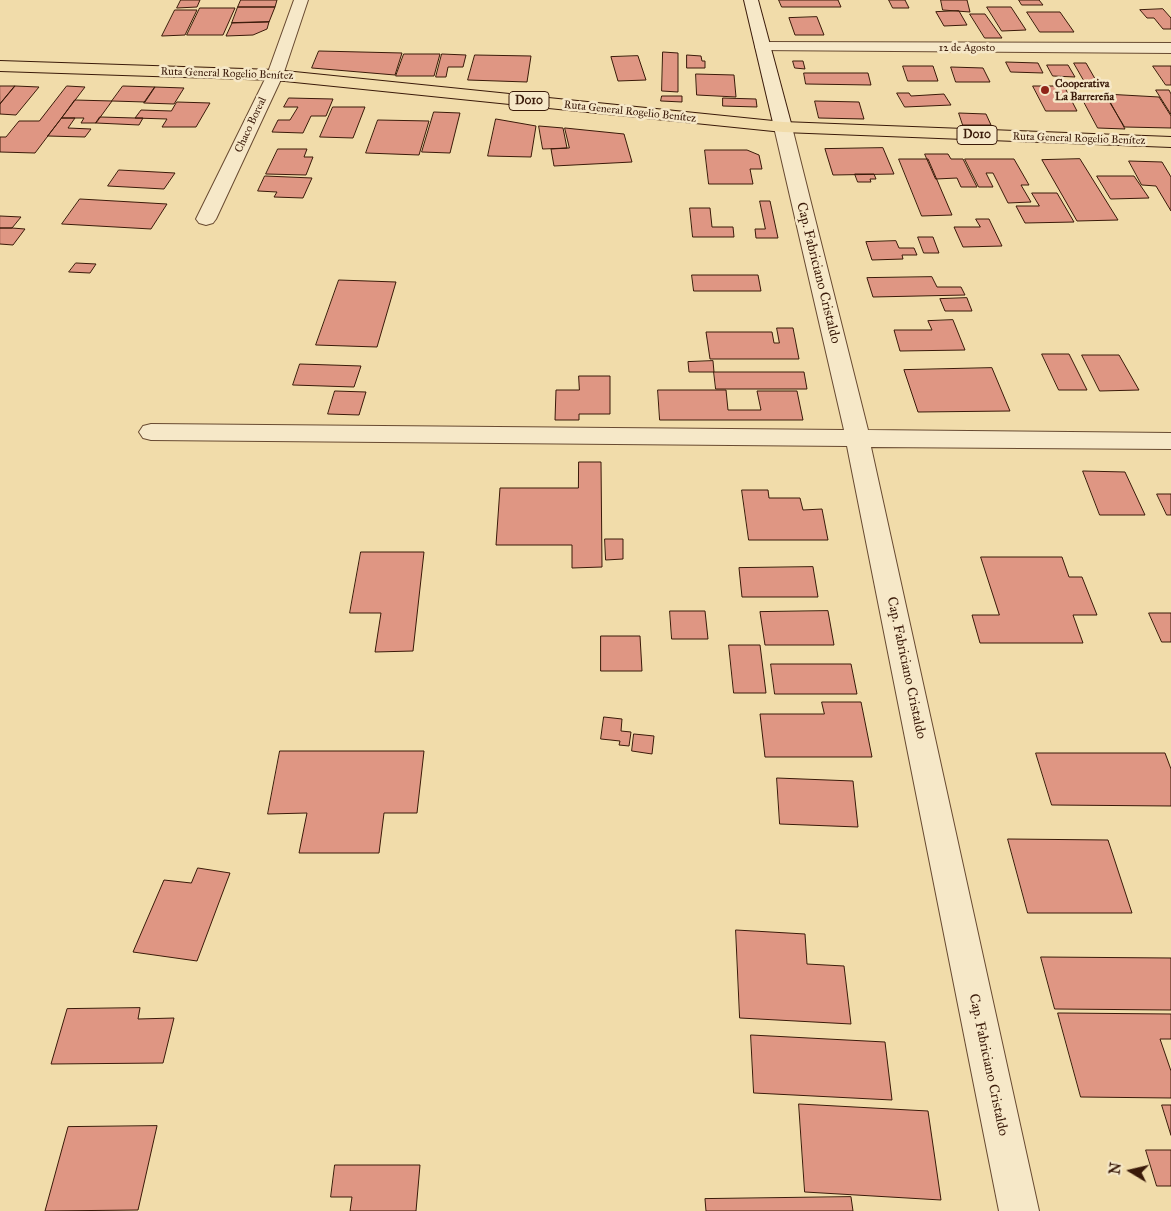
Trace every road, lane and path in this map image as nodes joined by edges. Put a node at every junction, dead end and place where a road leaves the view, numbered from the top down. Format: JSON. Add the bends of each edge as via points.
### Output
{"nodes":[{"id":1,"x":301,"y":0,"type":"edge"},
{"id":2,"x":751,"y":0,"type":"edge"},
{"id":3,"x":762,"y":47,"type":"junction"},
{"id":4,"x":1171,"y":48,"type":"edge"},
{"id":5,"x":0,"y":66,"type":"edge"},
{"id":6,"x":275,"y":75,"type":"junction"},
{"id":7,"x":783,"y":127,"type":"junction"},
{"id":8,"x":1171,"y":142,"type":"edge"},
{"id":9,"x":206,"y":219,"type":"dead end"},
{"id":10,"x":151,"y":432,"type":"dead end"},
{"id":11,"x":858,"y":440,"type":"junction"},
{"id":12,"x":1171,"y":441,"type":"edge"},
{"id":13,"x":1018,"y":1211,"type":"edge"}],
"edges":[{"from":1,"to":6,"type":"street","name":"Chaco Boreal"},
{"from":2,"to":3,"type":"street","name":"Cap. Fabriciano Cristaldo"},
{"from":3,"to":4,"type":"street","name":"12 de Agosto"},
{"from":3,"to":7,"type":"street","name":"Cap. Fabriciano Cristaldo"},
{"from":5,"to":6,"type":"main road","name":"Ruta General Rogelio Benítez","number":"D010"},
{"from":6,"to":7,"type":"main road","name":"Ruta General Rogelio Benítez","number":"D010"},
{"from":6,"to":9,"type":"street","name":"Chaco Boreal"},
{"from":7,"to":8,"type":"main road","name":"Ruta General Rogelio Benítez","number":"D010"},
{"from":7,"to":11,"type":"street","name":"Cap. Fabriciano Cristaldo"},
{"from":10,"to":11,"type":"street"},
{"from":11,"to":12,"type":"street"},
{"from":11,"to":13,"type":"street","name":"Cap. Fabriciano Cristaldo"}]}
